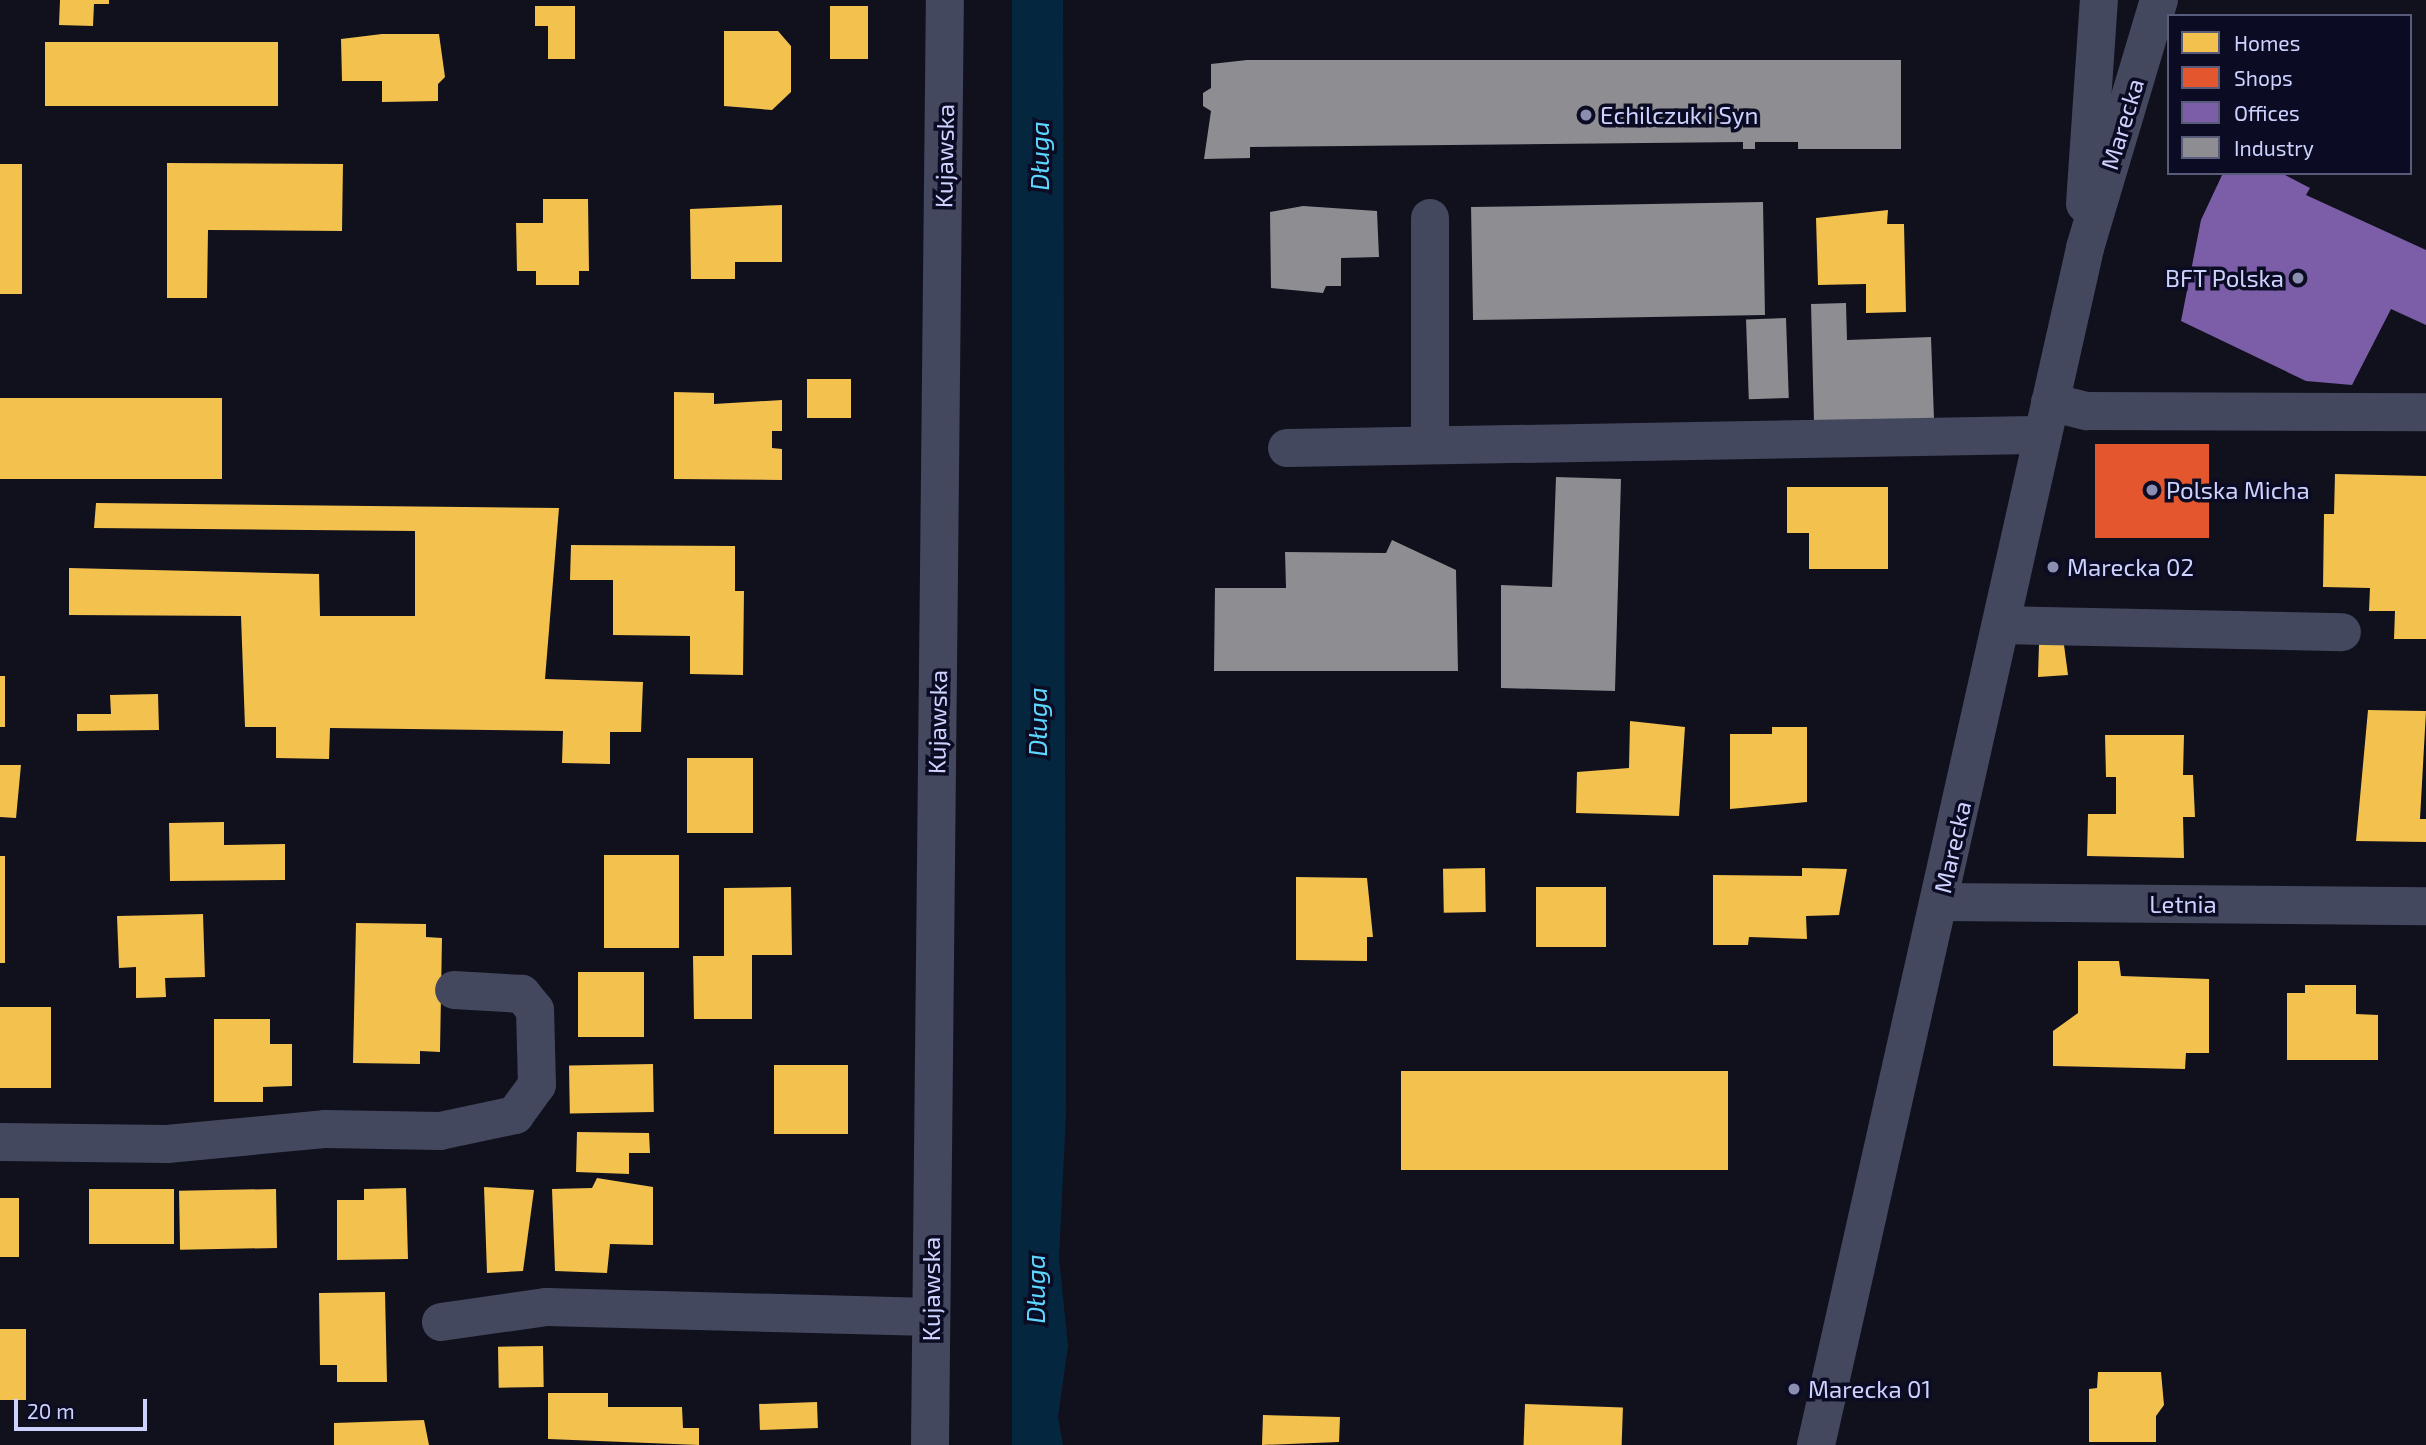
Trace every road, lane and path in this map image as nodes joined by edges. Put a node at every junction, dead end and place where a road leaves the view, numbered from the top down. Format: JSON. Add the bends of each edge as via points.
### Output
{"nodes":[{"id":1,"x":945,"y":0,"type":"edge"},
{"id":2,"x":2099,"y":0,"type":"edge"},
{"id":3,"x":2159,"y":0,"type":"edge"},
{"id":4,"x":1430,"y":218,"type":"dead end"},
{"id":5,"x":2085,"y":248,"type":"junction"},
{"id":6,"x":2426,"y":412,"type":"edge"},
{"id":7,"x":2047,"y":418,"type":"junction"},
{"id":8,"x":1430,"y":446,"type":"junction"},
{"id":9,"x":1286,"y":448,"type":"dead end"},
{"id":10,"x":2001,"y":625,"type":"junction"},
{"id":11,"x":2342,"y":632,"type":"dead end"},
{"id":12,"x":1939,"y":902,"type":"junction"},
{"id":13,"x":2426,"y":906,"type":"edge"},
{"id":14,"x":454,"y":990,"type":"dead end"},
{"id":15,"x":0,"y":1142,"type":"edge"},
{"id":16,"x":931,"y":1317,"type":"junction"},
{"id":17,"x":441,"y":1322,"type":"dead end"},
{"id":18,"x":930,"y":1445,"type":"edge"},
{"id":19,"x":1816,"y":1445,"type":"edge"}],
"edges":[{"from":1,"to":16,"type":"street","name":"Kujawska"},
{"from":2,"to":5,"type":"street","name":"Marecka","via":[[2086,118]]},
{"from":3,"to":5,"type":"street","name":"Marecka"},
{"from":4,"to":8,"type":"street"},
{"from":5,"to":7,"type":"street","name":"Marecka"},
{"from":6,"to":7,"type":"street","via":[[2087,411]]},
{"from":7,"to":8,"type":"street"},
{"from":7,"to":10,"type":"street","name":"Marecka"},
{"from":8,"to":9,"type":"street"},
{"from":10,"to":11,"type":"street"},
{"from":10,"to":12,"type":"street","name":"Marecka"},
{"from":12,"to":13,"type":"street","name":"Letnia"},
{"from":12,"to":19,"type":"street","name":"Marecka"},
{"from":14,"to":15,"type":"street","via":[[522,994],[535,1010],[537,1085],[515,1115],[440,1131],[326,1129],[167,1144]]},
{"from":16,"to":17,"type":"street","via":[[547,1307]]},
{"from":16,"to":18,"type":"street","name":"Kujawska"}]}
